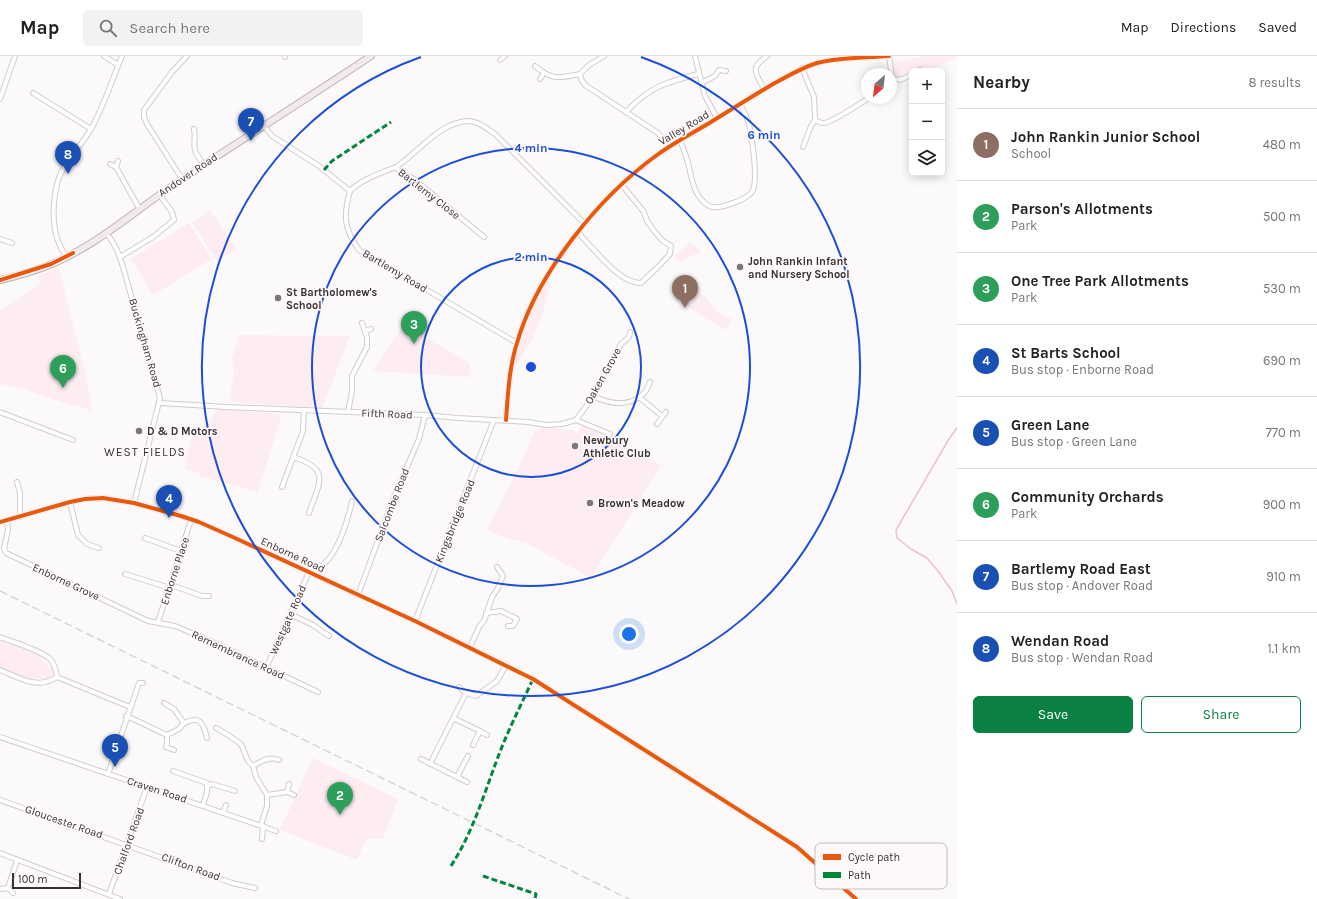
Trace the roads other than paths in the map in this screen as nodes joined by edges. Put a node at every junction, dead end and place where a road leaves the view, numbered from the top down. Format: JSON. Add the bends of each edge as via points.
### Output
{"nodes":[{"id":1,"x":14,"y":56,"type":"edge"},
{"id":2,"x":104,"y":56,"type":"edge"},
{"id":3,"x":122,"y":56,"type":"edge"},
{"id":4,"x":187,"y":56,"type":"edge"},
{"id":5,"x":371,"y":56,"type":"edge"},
{"id":6,"x":504,"y":56,"type":"edge"},
{"id":7,"x":604,"y":56,"type":"edge"},
{"id":8,"x":695,"y":56,"type":"edge"},
{"id":9,"x":767,"y":56,"type":"edge"},
{"id":10,"x":875,"y":56,"type":"edge"},
{"id":11,"x":889,"y":56,"type":"edge"},
{"id":12,"x":500,"y":60,"type":"dead end"},
{"id":13,"x":118,"y":65,"type":"junction"},
{"id":14,"x":536,"y":66,"type":"dead end"},
{"id":15,"x":802,"y":68,"type":"junction"},
{"id":16,"x":891,"y":68,"type":"edge"},
{"id":17,"x":726,"y":71,"type":"dead end"},
{"id":18,"x":544,"y":73,"type":"junction"},
{"id":19,"x":580,"y":74,"type":"junction"},
{"id":20,"x":698,"y":74,"type":"junction"},
{"id":21,"x":909,"y":76,"type":"edge"},
{"id":22,"x":540,"y":79,"type":"dead end"},
{"id":23,"x":897,"y":79,"type":"edge"},
{"id":24,"x":701,"y":83,"type":"junction"},
{"id":25,"x":764,"y":90,"type":"junction"},
{"id":26,"x":33,"y":93,"type":"dead end"},
{"id":27,"x":0,"y":99,"type":"edge"},
{"id":28,"x":861,"y":102,"type":"edge"},
{"id":29,"x":740,"y":104,"type":"junction"},
{"id":30,"x":626,"y":112,"type":"junction"},
{"id":31,"x":717,"y":118,"type":"junction"},
{"id":32,"x":815,"y":120,"type":"junction"},
{"id":33,"x":264,"y":126,"type":"junction"},
{"id":34,"x":91,"y":129,"type":"junction"},
{"id":35,"x":194,"y":129,"type":"dead end"},
{"id":36,"x":680,"y":140,"type":"junction"},
{"id":37,"x":669,"y":147,"type":"junction"},
{"id":38,"x":803,"y":147,"type":"dead end"},
{"id":39,"x":118,"y":161,"type":"dead end"},
{"id":40,"x":110,"y":164,"type":"dead end"},
{"id":41,"x":204,"y":165,"type":"junction"},
{"id":42,"x":116,"y":167,"type":"junction"},
{"id":43,"x":396,"y":167,"type":"junction"},
{"id":44,"x":182,"y":179,"type":"junction"},
{"id":45,"x":622,"y":185,"type":"junction"},
{"id":46,"x":350,"y":191,"type":"junction"},
{"id":47,"x":159,"y":194,"type":"junction"},
{"id":48,"x":139,"y":208,"type":"junction"},
{"id":49,"x":585,"y":224,"type":"junction"},
{"id":50,"x":106,"y":233,"type":"junction"},
{"id":51,"x":578,"y":233,"type":"junction"},
{"id":52,"x":484,"y":237,"type":"dead end"},
{"id":53,"x":0,"y":239,"type":"edge"},
{"id":54,"x":12,"y":243,"type":"dead end"},
{"id":55,"x":66,"y":257,"type":"junction"},
{"id":56,"x":120,"y":257,"type":"junction"},
{"id":57,"x":0,"y":280,"type":"edge"},
{"id":58,"x":362,"y":323,"type":"dead end"},
{"id":59,"x":371,"y":329,"type":"dead end"},
{"id":60,"x":365,"y":331,"type":"junction"},
{"id":61,"x":630,"y":332,"type":"dead end"},
{"id":62,"x":517,"y":343,"type":"junction"},
{"id":63,"x":650,"y":382,"type":"dead end"},
{"id":64,"x":593,"y":396,"type":"junction"},
{"id":65,"x":639,"y":397,"type":"junction"},
{"id":66,"x":160,"y":403,"type":"junction"},
{"id":67,"x":304,"y":410,"type":"junction"},
{"id":68,"x":0,"y":412,"type":"edge"},
{"id":69,"x":348,"y":412,"type":"junction"},
{"id":70,"x":666,"y":412,"type":"dead end"},
{"id":71,"x":425,"y":415,"type":"junction"},
{"id":72,"x":662,"y":416,"type":"junction"},
{"id":73,"x":494,"y":420,"type":"junction"},
{"id":74,"x":506,"y":420,"type":"junction"},
{"id":75,"x":576,"y":420,"type":"junction"},
{"id":76,"x":657,"y":424,"type":"dead end"},
{"id":77,"x":610,"y":434,"type":"dead end"},
{"id":78,"x":73,"y":440,"type":"dead end"},
{"id":79,"x":293,"y":457,"type":"junction"},
{"id":80,"x":17,"y":482,"type":"dead end"},
{"id":81,"x":282,"y":487,"type":"dead end"},
{"id":82,"x":352,"y":501,"type":"dead end"},
{"id":83,"x":70,"y":502,"type":"junction"},
{"id":84,"x":134,"y":503,"type":"junction"},
{"id":85,"x":309,"y":513,"type":"dead end"},
{"id":86,"x":20,"y":517,"type":"junction"},
{"id":87,"x":7,"y":520,"type":"junction"},
{"id":88,"x":191,"y":520,"type":"junction"},
{"id":89,"x":0,"y":522,"type":"edge"},
{"id":90,"x":145,"y":538,"type":"dead end"},
{"id":91,"x":94,"y":541,"type":"dead end"},
{"id":92,"x":92,"y":546,"type":"junction"},
{"id":93,"x":99,"y":548,"type":"dead end"},
{"id":94,"x":181,"y":550,"type":"junction"},
{"id":95,"x":497,"y":567,"type":"dead end"},
{"id":96,"x":309,"y":572,"type":"junction"},
{"id":97,"x":125,"y":574,"type":"dead end"},
{"id":98,"x":316,"y":575,"type":"junction"},
{"id":99,"x":170,"y":586,"type":"junction"},
{"id":100,"x":358,"y":594,"type":"junction"},
{"id":101,"x":208,"y":596,"type":"dead end"},
{"id":102,"x":290,"y":614,"type":"junction"},
{"id":103,"x":486,"y":614,"type":"junction"},
{"id":104,"x":415,"y":621,"type":"junction"},
{"id":105,"x":158,"y":622,"type":"junction"},
{"id":106,"x":508,"y":626,"type":"dead end"},
{"id":107,"x":329,"y":636,"type":"dead end"},
{"id":108,"x":0,"y":637,"type":"edge"},
{"id":109,"x":470,"y":647,"type":"junction"},
{"id":110,"x":506,"y":664,"type":"junction"},
{"id":111,"x":266,"y":668,"type":"junction"},
{"id":112,"x":0,"y":670,"type":"edge"},
{"id":113,"x":57,"y":677,"type":"junction"},
{"id":114,"x":143,"y":683,"type":"dead end"},
{"id":115,"x":459,"y":687,"type":"dead end"},
{"id":116,"x":318,"y":692,"type":"dead end"},
{"id":117,"x":466,"y":693,"type":"junction"},
{"id":118,"x":164,"y":703,"type":"dead end"},
{"id":119,"x":130,"y":707,"type":"junction"},
{"id":120,"x":126,"y":716,"type":"junction"},
{"id":121,"x":453,"y":718,"type":"junction"},
{"id":122,"x":184,"y":723,"type":"junction"},
{"id":123,"x":216,"y":728,"type":"dead end"},
{"id":124,"x":480,"y":731,"type":"junction"},
{"id":125,"x":167,"y":735,"type":"junction"},
{"id":126,"x":488,"y":735,"type":"dead end"},
{"id":127,"x":0,"y":737,"type":"edge"},
{"id":128,"x":207,"y":738,"type":"dead end"},
{"id":129,"x":473,"y":745,"type":"dead end"},
{"id":130,"x":174,"y":750,"type":"dead end"},
{"id":131,"x":468,"y":756,"type":"dead end"},
{"id":132,"x":422,"y":759,"type":"dead end"},
{"id":133,"x":278,"y":760,"type":"dead end"},
{"id":134,"x":430,"y":764,"type":"junction"},
{"id":135,"x":253,"y":766,"type":"junction"},
{"id":136,"x":173,"y":771,"type":"dead end"},
{"id":137,"x":108,"y":774,"type":"junction"},
{"id":138,"x":457,"y":777,"type":"junction"},
{"id":139,"x":466,"y":782,"type":"dead end"},
{"id":140,"x":289,"y":784,"type":"dead end"},
{"id":141,"x":208,"y":786,"type":"junction"},
{"id":142,"x":148,"y":787,"type":"junction"},
{"id":143,"x":235,"y":791,"type":"dead end"},
{"id":144,"x":287,"y":792,"type":"junction"},
{"id":145,"x":268,"y":795,"type":"junction"},
{"id":146,"x":294,"y":795,"type":"dead end"},
{"id":147,"x":0,"y":800,"type":"edge"},
{"id":148,"x":203,"y":805,"type":"junction"},
{"id":149,"x":226,"y":805,"type":"dead end"},
{"id":150,"x":223,"y":813,"type":"junction"},
{"id":151,"x":262,"y":826,"type":"junction"},
{"id":152,"x":276,"y":831,"type":"dead end"},
{"id":153,"x":262,"y":839,"type":"dead end"},
{"id":154,"x":128,"y":845,"type":"junction"},
{"id":155,"x":0,"y":853,"type":"edge"},
{"id":156,"x":18,"y":860,"type":"junction"},
{"id":157,"x":815,"y":863,"type":"edge"},
{"id":158,"x":8,"y":888,"type":"junction"},
{"id":159,"x":255,"y":888,"type":"dead end"},
{"id":160,"x":0,"y":889,"type":"edge"},
{"id":161,"x":845,"y":889,"type":"edge"},
{"id":162,"x":13,"y":893,"type":"dead end"},
{"id":163,"x":109,"y":894,"type":"junction"},
{"id":164,"x":120,"y":899,"type":"edge"},
{"id":165,"x":856,"y":899,"type":"edge"}],
"edges":[{"from":1,"to":27,"type":"street"},
{"from":2,"to":13,"type":"street"},
{"from":3,"to":13,"type":"street"},
{"from":4,"to":44,"type":"street","via":[[144,110],[147,124]]},
{"from":5,"to":33,"type":"main road","name":"Andover Road"},
{"from":6,"to":12,"type":"street"},
{"from":7,"to":19,"type":"street"},
{"from":8,"to":20,"type":"street"},
{"from":9,"to":25,"type":"street","via":[[756,67]]},
{"from":10,"to":11,"type":"street","name":"Valley Road"},
{"from":10,"to":15,"type":"street","name":"Valley Road","via":[[824,61]]},
{"from":11,"to":16,"type":"street"},
{"from":13,"to":34,"type":"street"},
{"from":14,"to":18,"type":"street"},
{"from":15,"to":25,"type":"street","name":"Valley Road"},
{"from":15,"to":32,"type":"street","via":[[814,96]]},
{"from":17,"to":24,"type":"street","via":[[719,70],[715,76]]},
{"from":18,"to":19,"type":"street","via":[[555,78]]},
{"from":18,"to":22,"type":"street"},
{"from":19,"to":30,"type":"street","via":[[585,86]]},
{"from":20,"to":24,"type":"street"},
{"from":20,"to":30,"type":"street","via":[[654,88]]},
{"from":21,"to":23,"type":"street"},
{"from":24,"to":31,"type":"street","via":[[704,96]]},
{"from":25,"to":29,"type":"street","name":"Valley Road"},
{"from":26,"to":34,"type":"street"},
{"from":28,"to":32,"type":"street","via":[[824,123]]},
{"from":29,"to":31,"type":"street","name":"Valley Road"},
{"from":29,"to":36,"type":"street","via":[[749,123],[753,154],[755,183],[748,197],[719,207],[707,204],[698,196]]},
{"from":30,"to":37,"type":"street","via":[[658,133]]},
{"from":31,"to":36,"type":"street","name":"Valley Road"},
{"from":32,"to":38,"type":"street"},
{"from":33,"to":41,"type":"main road","name":"Andover Road"},
{"from":33,"to":46,"type":"street","via":[[272,136],[319,166]]},
{"from":34,"to":55,"type":"street","via":[[63,169],[57,186],[54,203],[55,228]]},
{"from":35,"to":41,"type":"street","via":[[194,149]]},
{"from":36,"to":37,"type":"street","name":"Valley Road"},
{"from":37,"to":45,"type":"street","name":"Valley Road"},
{"from":39,"to":42,"type":"street"},
{"from":40,"to":42,"type":"street"},
{"from":41,"to":44,"type":"main road","name":"Andover Road"},
{"from":42,"to":48,"type":"street"},
{"from":43,"to":46,"type":"street","name":"Bartlemy Close"},
{"from":43,"to":49,"type":"street","via":[[449,125],[469,121],[484,126],[496,135]]},
{"from":43,"to":52,"type":"street","name":"Bartlemy Close"},
{"from":44,"to":47,"type":"main road","name":"Andover Road"},
{"from":45,"to":49,"type":"street","name":"Valley Road"},
{"from":45,"to":51,"type":"street","via":[[644,212],[655,232],[671,246],[670,254],[660,265],[640,283],[628,280],[609,265]]},
{"from":46,"to":62,"type":"street","name":"Bartlemy Road","via":[[345,219],[351,239],[359,250]]},
{"from":47,"to":48,"type":"main road","name":"Andover Road"},
{"from":47,"to":56,"type":"street","via":[[172,212],[174,220],[153,237]]},
{"from":48,"to":50,"type":"main road","name":"Andover Road"},
{"from":49,"to":51,"type":"street","name":"Valley Road"},
{"from":50,"to":55,"type":"main road","name":"Andover Road"},
{"from":50,"to":56,"type":"street","name":"Buckingham Road"},
{"from":51,"to":62,"type":"street","name":"Valley Road","via":[[542,286]]},
{"from":53,"to":54,"type":"street"},
{"from":55,"to":57,"type":"main road","name":"Andover Road","via":[[38,270]]},
{"from":56,"to":66,"type":"street","name":"Buckingham Road"},
{"from":58,"to":60,"type":"street"},
{"from":59,"to":60,"type":"street"},
{"from":60,"to":69,"type":"street","via":[[367,347],[352,376]]},
{"from":61,"to":64,"type":"street","name":"Oaken Grove"},
{"from":62,"to":74,"type":"street","name":"Valley Road","via":[[510,377]]},
{"from":63,"to":65,"type":"street","via":[[645,393]]},
{"from":64,"to":65,"type":"street","via":[[618,404]]},
{"from":64,"to":75,"type":"street","name":"Oaken Grove"},
{"from":65,"to":72,"type":"street"},
{"from":66,"to":67,"type":"street","name":"Fifth Road"},
{"from":66,"to":84,"type":"street","name":"Buckingham Road"},
{"from":67,"to":69,"type":"street","name":"Fifth Road"},
{"from":67,"to":79,"type":"street","via":[[303,431]]},
{"from":68,"to":78,"type":"street"},
{"from":69,"to":71,"type":"street","name":"Fifth Road"},
{"from":70,"to":72,"type":"street"},
{"from":71,"to":73,"type":"street","name":"Fifth Road"},
{"from":71,"to":100,"type":"street","name":"Salcombe Road"},
{"from":72,"to":76,"type":"street"},
{"from":73,"to":74,"type":"street","name":"Fifth Road"},
{"from":73,"to":104,"type":"street","name":"Kingsbridge Road"},
{"from":74,"to":75,"type":"street","name":"Fifth Road","via":[[546,425]]},
{"from":75,"to":77,"type":"street"},
{"from":79,"to":81,"type":"street"},
{"from":79,"to":85,"type":"street","via":[[313,465],[319,472],[318,487]]},
{"from":80,"to":86,"type":"street","via":[[20,493]]},
{"from":82,"to":98,"type":"street","via":[[340,541]]},
{"from":83,"to":84,"type":"street","name":"Enborne Road","via":[[103,498]]},
{"from":83,"to":86,"type":"street","name":"Enborne Road"},
{"from":83,"to":92,"type":"street","via":[[78,536]]},
{"from":84,"to":88,"type":"street","name":"Enborne Road"},
{"from":86,"to":87,"type":"street","name":"Enborne Road"},
{"from":87,"to":89,"type":"street","name":"Enborne Road"},
{"from":87,"to":105,"type":"street","name":"Enborne Grove","via":[[8,530],[4,548],[6,554],[148,621]]},
{"from":88,"to":94,"type":"street","name":"Enborne Place"},
{"from":88,"to":96,"type":"street","name":"Enborne Road"},
{"from":90,"to":94,"type":"street"},
{"from":91,"to":92,"type":"street"},
{"from":92,"to":93,"type":"street"},
{"from":94,"to":99,"type":"street","name":"Enborne Place"},
{"from":95,"to":103,"type":"street","via":[[502,576]]},
{"from":96,"to":98,"type":"street","name":"Enborne Road"},
{"from":96,"to":102,"type":"street","name":"Westgate Road"},
{"from":97,"to":99,"type":"street"},
{"from":98,"to":100,"type":"street","name":"Enborne Road"},
{"from":99,"to":101,"type":"street"},
{"from":99,"to":105,"type":"street","name":"Enborne Place"},
{"from":100,"to":104,"type":"street","name":"Enborne Road"},
{"from":102,"to":107,"type":"street"},
{"from":102,"to":111,"type":"street","name":"Westgate Road"},
{"from":103,"to":106,"type":"street","via":[[501,611],[517,619],[514,626]]},
{"from":103,"to":109,"type":"street"},
{"from":104,"to":109,"type":"street","name":"Enborne Road"},
{"from":105,"to":111,"type":"street","name":"Remembrance Road","via":[[204,638]]},
{"from":108,"to":113,"type":"street","via":[[50,659]]},
{"from":109,"to":110,"type":"street","name":"Enborne Road"},
{"from":110,"to":117,"type":"street","via":[[492,685],[476,696]]},
{"from":110,"to":157,"type":"street","name":"Enborne Road","via":[[797,847]]},
{"from":111,"to":116,"type":"street","name":"Remembrance Road"},
{"from":112,"to":113,"type":"street","via":[[35,683],[50,682]]},
{"from":113,"to":119,"type":"street"},
{"from":114,"to":119,"type":"street","via":[[139,683]]},
{"from":115,"to":117,"type":"street"},
{"from":117,"to":121,"type":"street"},
{"from":118,"to":122,"type":"street","via":[[174,709]]},
{"from":119,"to":120,"type":"street"},
{"from":120,"to":125,"type":"street"},
{"from":120,"to":137,"type":"street"},
{"from":121,"to":124,"type":"street"},
{"from":121,"to":134,"type":"street"},
{"from":122,"to":125,"type":"street","via":[[179,729]]},
{"from":122,"to":128,"type":"street","via":[[198,720],[203,724]]},
{"from":123,"to":135,"type":"street","via":[[241,744]]},
{"from":124,"to":126,"type":"street"},
{"from":124,"to":129,"type":"street"},
{"from":125,"to":130,"type":"street","via":[[166,747]]},
{"from":127,"to":137,"type":"street","name":"Craven Road"},
{"from":131,"to":138,"type":"street"},
{"from":132,"to":134,"type":"street"},
{"from":133,"to":135,"type":"street","via":[[268,758]]},
{"from":134,"to":138,"type":"street"},
{"from":135,"to":145,"type":"street","via":[[256,777]]},
{"from":136,"to":141,"type":"street","via":[[207,783]]},
{"from":137,"to":142,"type":"street","name":"Craven Road"},
{"from":138,"to":139,"type":"street"},
{"from":140,"to":144,"type":"street"},
{"from":141,"to":143,"type":"street","via":[[213,782]]},
{"from":141,"to":148,"type":"street"},
{"from":142,"to":148,"type":"street","name":"Craven Road"},
{"from":142,"to":154,"type":"street","name":"Chalford Road"},
{"from":144,"to":145,"type":"street"},
{"from":144,"to":146,"type":"street"},
{"from":145,"to":151,"type":"street"},
{"from":147,"to":154,"type":"street","name":"Gloucester Road"},
{"from":148,"to":150,"type":"street","name":"Craven Road"},
{"from":149,"to":150,"type":"street"},
{"from":150,"to":151,"type":"street","name":"Craven Road"},
{"from":151,"to":152,"type":"street","name":"Craven Road"},
{"from":151,"to":153,"type":"street"},
{"from":154,"to":159,"type":"street","name":"Clifton Road"},
{"from":154,"to":163,"type":"street","name":"Chalford Road"},
{"from":155,"to":156,"type":"street"},
{"from":156,"to":158,"type":"street"},
{"from":156,"to":163,"type":"street"},
{"from":158,"to":160,"type":"street"},
{"from":158,"to":162,"type":"street"},
{"from":161,"to":165,"type":"street","name":"Enborne Road"},
{"from":163,"to":164,"type":"street"}]}
